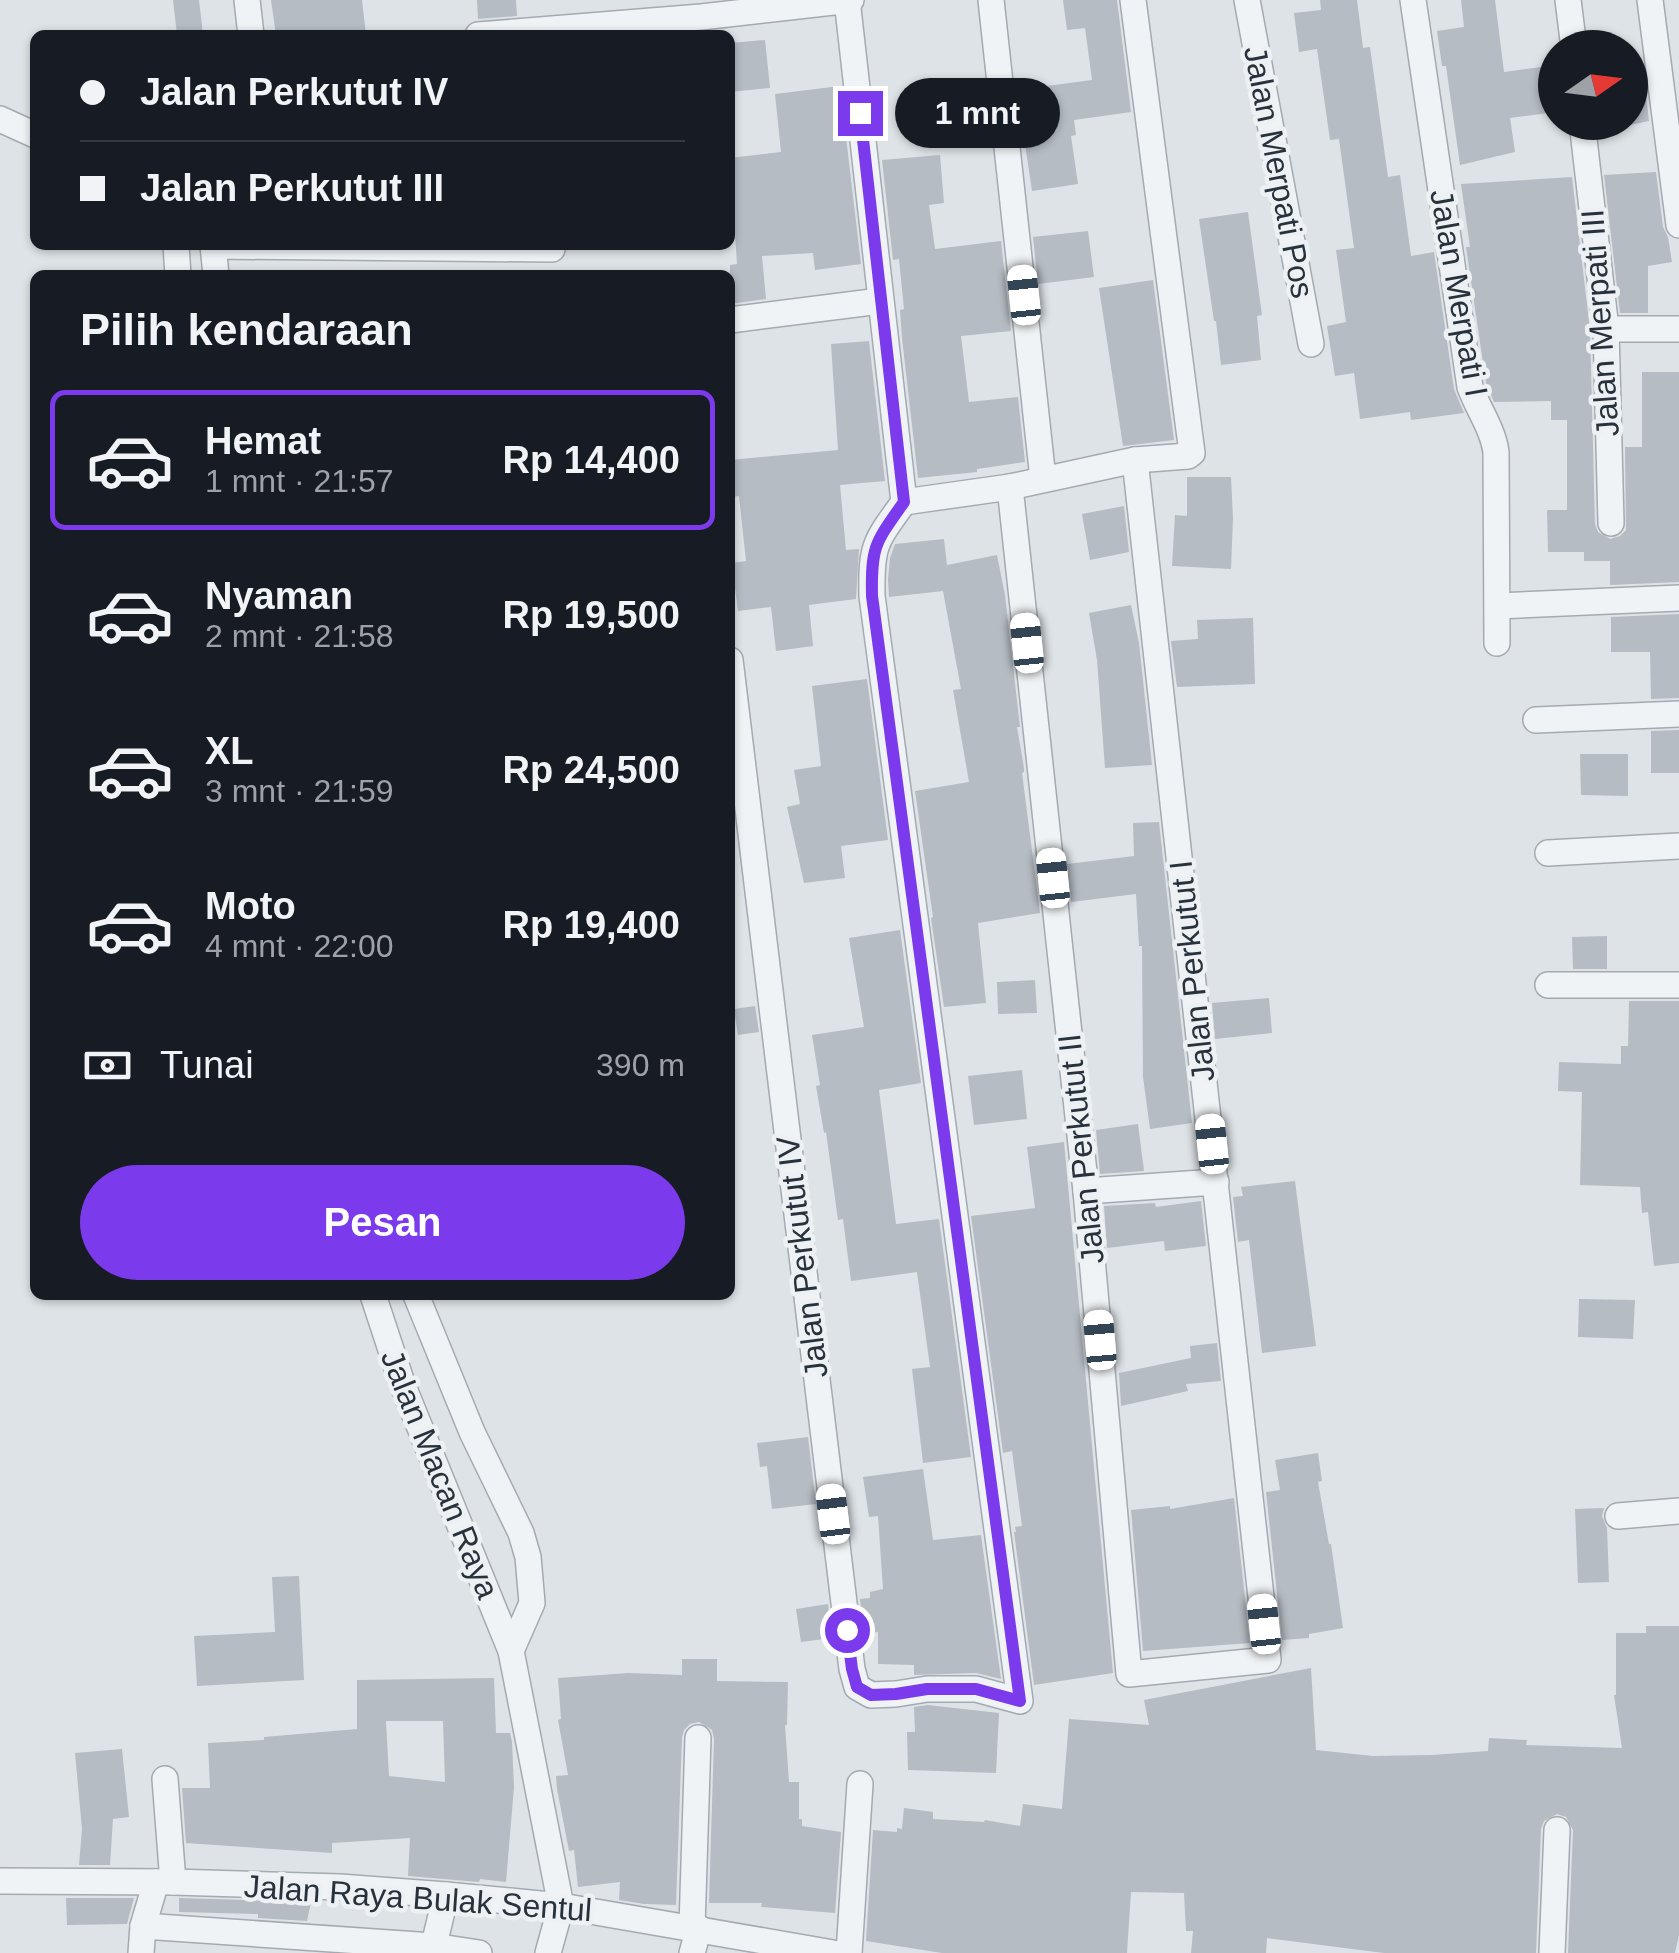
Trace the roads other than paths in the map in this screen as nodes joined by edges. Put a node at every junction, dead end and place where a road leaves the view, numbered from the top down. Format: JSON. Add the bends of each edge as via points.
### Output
{"nodes":[{"id":1,"x":247,"y":0,"type":"edge"},
{"id":2,"x":849,"y":0,"type":"edge"},
{"id":3,"x":992,"y":0,"type":"edge"},
{"id":4,"x":1133,"y":0,"type":"edge"},
{"id":5,"x":1248,"y":0,"type":"edge"},
{"id":6,"x":1413,"y":0,"type":"edge"},
{"id":7,"x":1568,"y":0,"type":"edge"},
{"id":8,"x":1650,"y":0,"type":"edge"},
{"id":9,"x":658,"y":10,"type":"edge"},
{"id":10,"x":250,"y":30,"type":"edge"},
{"id":11,"x":514,"y":30,"type":"edge"},
{"id":12,"x":1572,"y":30,"type":"edge"},
{"id":13,"x":0,"y":120,"type":"edge"},
{"id":14,"x":30,"y":134,"type":"edge"},
{"id":15,"x":1584,"y":140,"type":"edge"},
{"id":16,"x":1679,"y":224,"type":"edge"},
{"id":17,"x":880,"y":301,"type":"junction"},
{"id":18,"x":735,"y":319,"type":"edge"},
{"id":19,"x":1606,"y":329,"type":"junction"},
{"id":20,"x":1679,"y":329,"type":"edge"},
{"id":21,"x":1311,"y":344,"type":"dead end"},
{"id":22,"x":1135,"y":460,"type":"junction"},
{"id":23,"x":1044,"y":479,"type":"junction"},
{"id":24,"x":1010,"y":486,"type":"junction"},
{"id":25,"x":904,"y":502,"type":"junction"},
{"id":26,"x":1611,"y":524,"type":"dead end"},
{"id":27,"x":1679,"y":598,"type":"edge"},
{"id":28,"x":1498,"y":606,"type":"junction"},
{"id":29,"x":1497,"y":643,"type":"dead end"},
{"id":30,"x":735,"y":701,"type":"edge"},
{"id":31,"x":1679,"y":714,"type":"edge"},
{"id":32,"x":1536,"y":720,"type":"dead end"},
{"id":33,"x":1679,"y":846,"type":"edge"},
{"id":34,"x":1548,"y":853,"type":"dead end"},
{"id":35,"x":1548,"y":985,"type":"dead end"},
{"id":36,"x":1679,"y":985,"type":"edge"},
{"id":37,"x":1216,"y":1182,"type":"junction"},
{"id":38,"x":1086,"y":1191,"type":"junction"},
{"id":39,"x":376,"y":1300,"type":"edge"},
{"id":40,"x":418,"y":1300,"type":"edge"},
{"id":41,"x":1679,"y":1511,"type":"edge"},
{"id":42,"x":1618,"y":1516,"type":"dead end"},
{"id":43,"x":511,"y":1651,"type":"junction"},
{"id":44,"x":1268,"y":1660,"type":"joint"},
{"id":45,"x":698,"y":1738,"type":"dead end"},
{"id":46,"x":165,"y":1779,"type":"dead end"},
{"id":47,"x":860,"y":1784,"type":"dead end"},
{"id":48,"x":1557,"y":1830,"type":"dead end"},
{"id":49,"x":0,"y":1882,"type":"edge"},
{"id":50,"x":165,"y":1882,"type":"junction"},
{"id":51,"x":446,"y":1895,"type":"junction"},
{"id":52,"x":560,"y":1906,"type":"junction"},
{"id":53,"x":143,"y":1926,"type":"junction"},
{"id":54,"x":694,"y":1936,"type":"edge"},
{"id":55,"x":432,"y":1950,"type":"edge"},
{"id":56,"x":141,"y":1953,"type":"edge"},
{"id":57,"x":479,"y":1953,"type":"edge"},
{"id":58,"x":548,"y":1953,"type":"edge"},
{"id":59,"x":833,"y":1953,"type":"edge"},
{"id":60,"x":849,"y":1953,"type":"edge"},
{"id":61,"x":1552,"y":1953,"type":"edge"}],
"edges":[{"from":1,"to":10,"type":"street"},
{"from":2,"to":9,"type":"street"},
{"from":2,"to":17,"type":"street"},
{"from":3,"to":23,"type":"street"},
{"from":4,"to":22,"type":"street","via":[[1193,449],[1188,456]]},
{"from":5,"to":21,"type":"street","name":"Jalan Merpati Pos"},
{"from":6,"to":28,"type":"street","name":"Jalan Merpati I","via":[[1470,387],[1494,437]]},
{"from":7,"to":12,"type":"street"},
{"from":8,"to":16,"type":"street"},
{"from":9,"to":11,"type":"street"},
{"from":13,"to":14,"type":"street"},
{"from":15,"to":19,"type":"street","name":"Jalan Merpati III"},
{"from":17,"to":18,"type":"street"},
{"from":17,"to":25,"type":"street"},
{"from":19,"to":20,"type":"street"},
{"from":19,"to":26,"type":"street","name":"Jalan Merpati III"},
{"from":22,"to":23,"type":"street"},
{"from":22,"to":37,"type":"street","name":"Jalan Perkutut I"},
{"from":23,"to":24,"type":"street"},
{"from":24,"to":25,"type":"street"},
{"from":24,"to":38,"type":"street","name":"Jalan Perkutut II"},
{"from":25,"to":30,"type":"street","name":"Jalan Perkutut IV","via":[[878,538],[872,596],[1020,1701],[976,1689],[871,1695],[857,1687]]},
{"from":27,"to":28,"type":"street"},
{"from":28,"to":29,"type":"street","name":"Jalan Merpati I"},
{"from":31,"to":32,"type":"street"},
{"from":33,"to":34,"type":"street"},
{"from":35,"to":36,"type":"street"},
{"from":37,"to":38,"type":"street"},
{"from":37,"to":44,"type":"street","name":"Jalan Perkutut I"},
{"from":38,"to":44,"type":"street","name":"Jalan Perkutut II","via":[[1129,1674]]},
{"from":39,"to":43,"type":"street","name":"Jalan Macan Raya","via":[[403,1386]]},
{"from":40,"to":43,"type":"street","name":"Jalan Macan Raya","via":[[528,1557],[532,1603]]},
{"from":41,"to":42,"type":"street"},
{"from":43,"to":52,"type":"street","name":"Jalan Macan Raya"},
{"from":45,"to":54,"type":"street"},
{"from":46,"to":50,"type":"street"},
{"from":47,"to":60,"type":"street"},
{"from":48,"to":61,"type":"street"},
{"from":49,"to":50,"type":"street","name":"Jalan Raya Bulak Sentul"},
{"from":50,"to":51,"type":"street","name":"Jalan Raya Bulak Sentul"},
{"from":50,"to":53,"type":"street"},
{"from":51,"to":52,"type":"street","name":"Jalan Raya Bulak Sentul"},
{"from":51,"to":55,"type":"street"},
{"from":52,"to":54,"type":"street","name":"Jalan Raya Bulak Sentul"},
{"from":52,"to":58,"type":"street","name":"Jalan Macan Raya"},
{"from":53,"to":55,"type":"street"},
{"from":53,"to":56,"type":"street"},
{"from":54,"to":59,"type":"street","name":"Jalan Raya Bulak Sentul"},
{"from":55,"to":57,"type":"street"}]}
